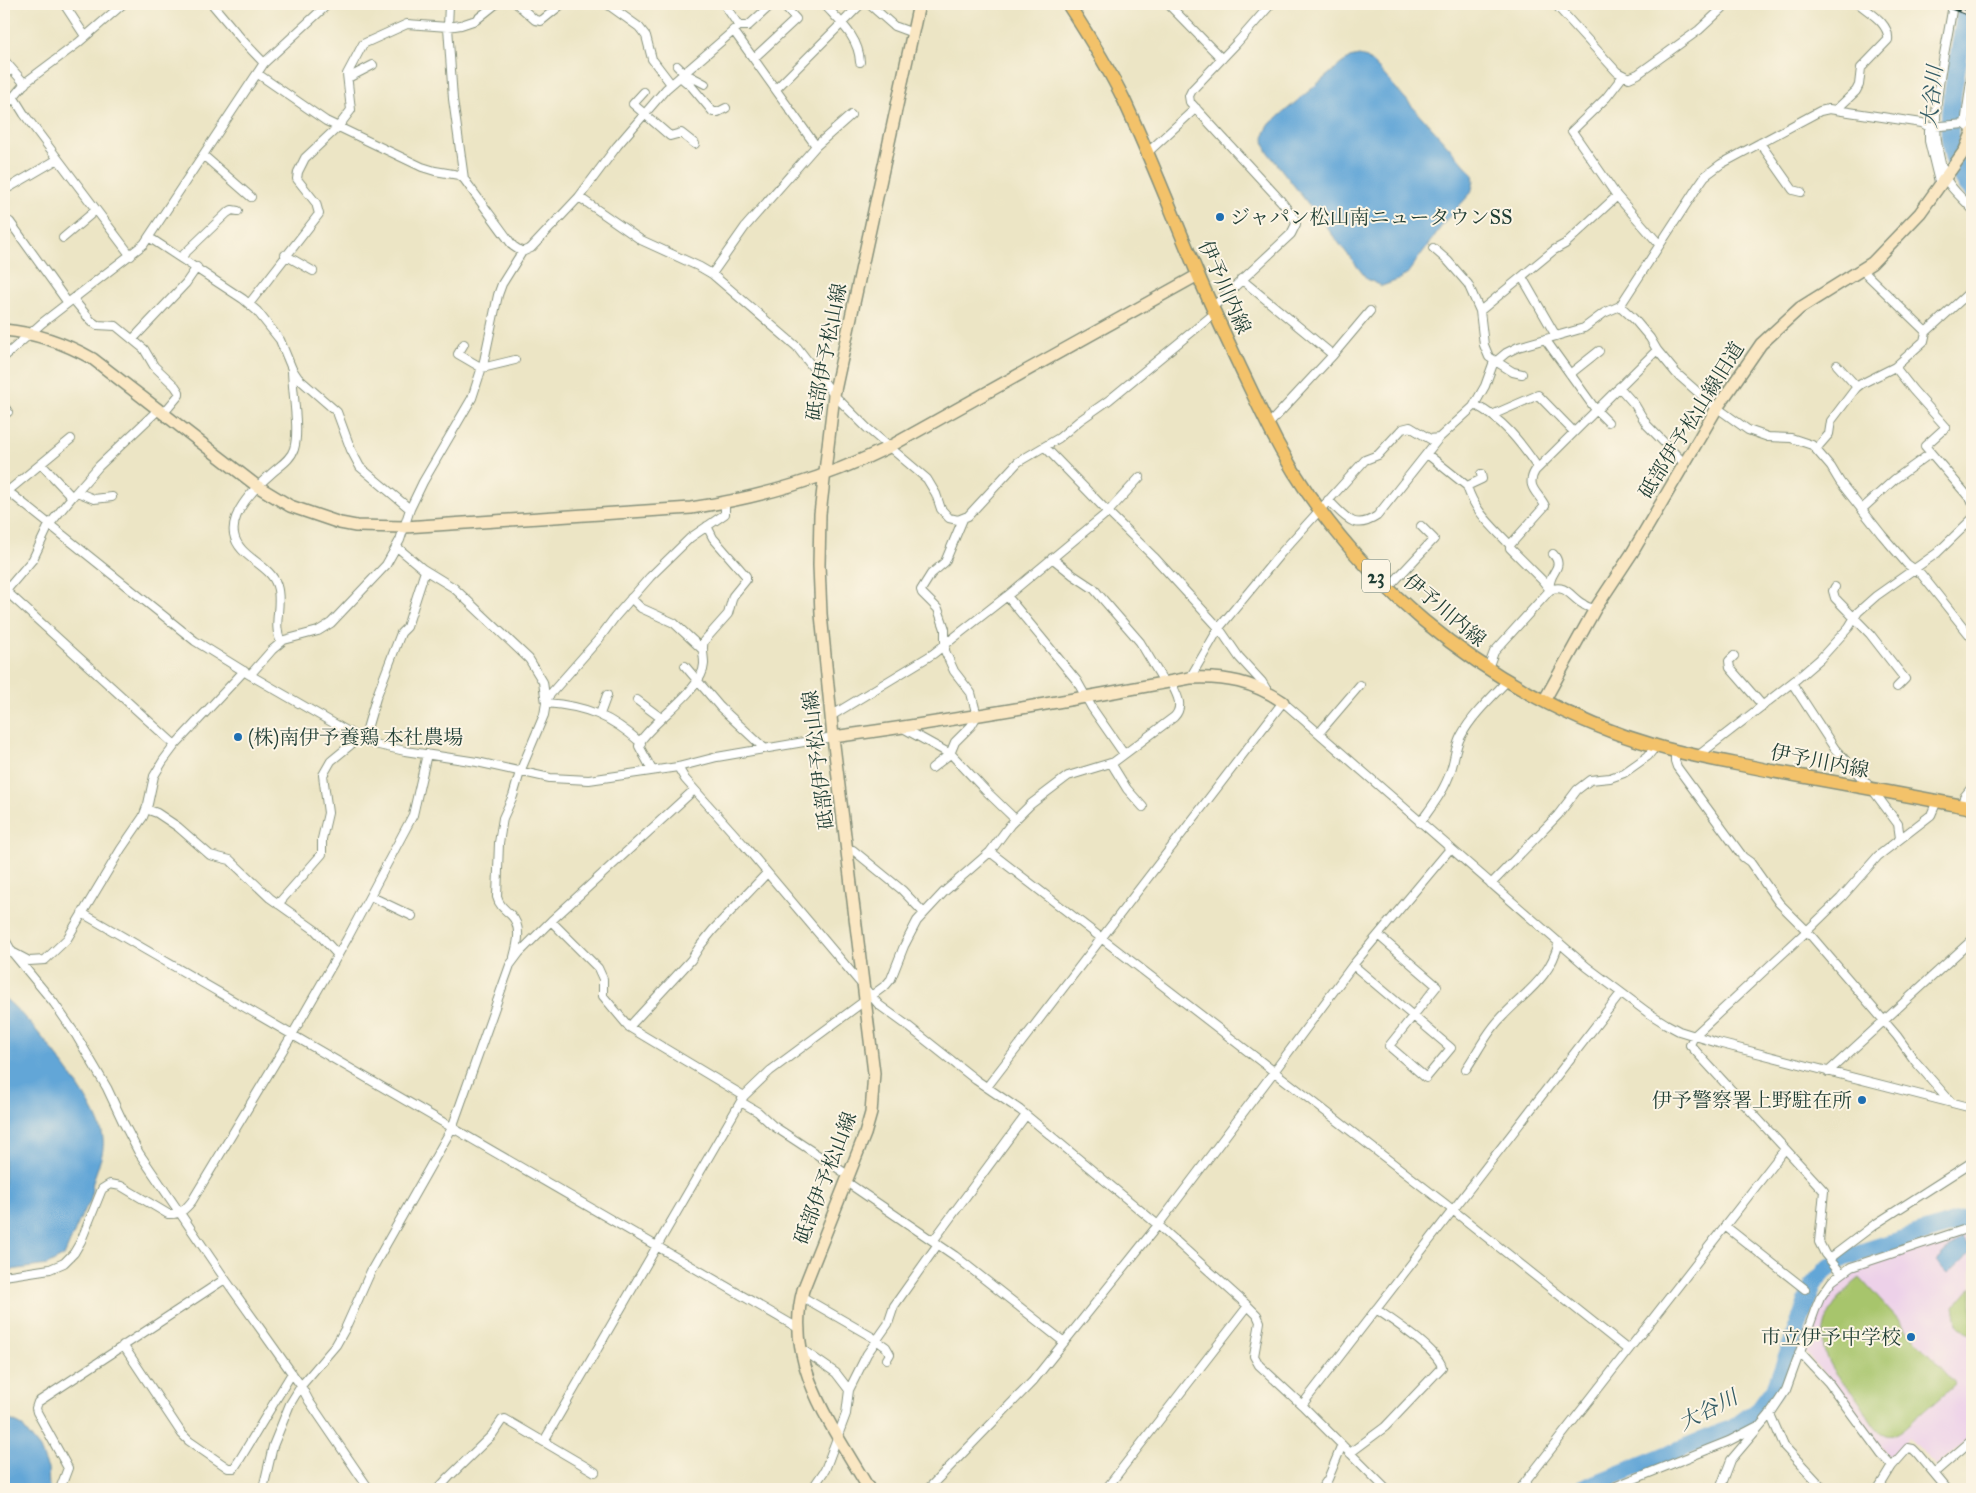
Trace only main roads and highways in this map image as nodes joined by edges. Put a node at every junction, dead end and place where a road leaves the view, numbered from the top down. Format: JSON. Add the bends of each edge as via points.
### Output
{"nodes":[{"id":1,"x":1068,"y":4,"type":"edge"},
{"id":2,"x":1967,"y":807,"type":"edge"}],
"edges":[{"from":1,"to":2,"type":"main road","name":"伊予川内線","number":"23","via":[[1111,76],[1214,310],[1268,425],[1301,483],[1324,504],[1352,550],[1422,620],[1488,668],[1544,701],[1604,728],[1656,746]]}]}
